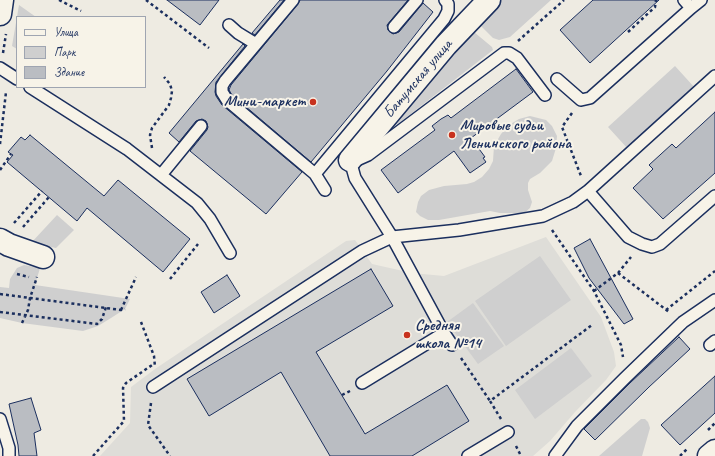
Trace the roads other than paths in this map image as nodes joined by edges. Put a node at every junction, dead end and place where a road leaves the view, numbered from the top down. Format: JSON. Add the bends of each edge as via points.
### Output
{"nodes":[{"id":1,"x":2,"y":0,"type":"edge"},
{"id":2,"x":292,"y":0,"type":"edge"},
{"id":3,"x":417,"y":0,"type":"edge"},
{"id":4,"x":445,"y":0,"type":"edge"},
{"id":5,"x":489,"y":0,"type":"edge"},
{"id":6,"x":701,"y":0,"type":"edge"},
{"id":7,"x":688,"y":4,"type":"edge"},
{"id":8,"x":0,"y":14,"type":"edge"},
{"id":9,"x":229,"y":26,"type":"dead end"},
{"id":10,"x":394,"y":27,"type":"dead end"},
{"id":11,"x":440,"y":37,"type":"junction"},
{"id":12,"x":256,"y":44,"type":"junction"},
{"id":13,"x":0,"y":68,"type":"edge"},
{"id":14,"x":715,"y":76,"type":"edge"},
{"id":15,"x":16,"y":78,"type":"edge"},
{"id":16,"x":557,"y":79,"type":"dead end"},
{"id":17,"x":32,"y":88,"type":"edge"},
{"id":18,"x":545,"y":95,"type":"dead end"},
{"id":19,"x":201,"y":126,"type":"dead end"},
{"id":20,"x":350,"y":160,"type":"junction"},
{"id":21,"x":158,"y":173,"type":"junction"},
{"id":22,"x":315,"y":174,"type":"junction"},
{"id":23,"x":325,"y":190,"type":"dead end"},
{"id":24,"x":588,"y":190,"type":"junction"},
{"id":25,"x":715,"y":196,"type":"edge"},
{"id":26,"x":4,"y":233,"type":"edge"},
{"id":27,"x":392,"y":237,"type":"junction"},
{"id":28,"x":230,"y":253,"type":"dead end"},
{"id":29,"x":44,"y":257,"type":"dead end"},
{"id":30,"x":715,"y":300,"type":"edge"},
{"id":31,"x":444,"y":333,"type":"junction"},
{"id":32,"x":452,"y":345,"type":"dead end"},
{"id":33,"x":362,"y":383,"type":"dead end"},
{"id":34,"x":153,"y":387,"type":"dead end"},
{"id":35,"x":0,"y":419,"type":"edge"},
{"id":36,"x":508,"y":432,"type":"road end"},
{"id":37,"x":715,"y":451,"type":"edge"},
{"id":38,"x":9,"y":456,"type":"edge"},
{"id":39,"x":468,"y":456,"type":"edge"},
{"id":40,"x":555,"y":456,"type":"edge"},
{"id":41,"x":709,"y":456,"type":"edge"}],
"edges":[{"from":1,"to":8,"type":"street"},
{"from":2,"to":12,"type":"lane"},
{"from":3,"to":10,"type":"lane"},
{"from":4,"to":11,"type":"lane","via":[[448,10]]},
{"from":5,"to":11,"type":"street","name":"Батумская улица"},
{"from":6,"to":7,"type":"lane"},
{"from":7,"to":16,"type":"lane","via":[[590,98],[581,100]]},
{"from":9,"to":12,"type":"lane"},
{"from":11,"to":20,"type":"street","name":"Батумская улица"},
{"from":11,"to":22,"type":"lane"},
{"from":12,"to":22,"type":"lane","via":[[225,81],[222,92],[227,100]]},
{"from":13,"to":15,"type":"lane"},
{"from":14,"to":24,"type":"lane"},
{"from":17,"to":21,"type":"lane","via":[[127,148]]},
{"from":18,"to":20,"type":"lane","via":[[517,58],[504,53],[368,155]]},
{"from":19,"to":21,"type":"lane"},
{"from":20,"to":27,"type":"lane","via":[[354,178]]},
{"from":21,"to":28,"type":"lane","via":[[197,204]]},
{"from":22,"to":23,"type":"lane"},
{"from":24,"to":25,"type":"lane","via":[[628,237],[652,247],[660,244]]},
{"from":24,"to":27,"type":"lane","via":[[572,202],[543,216],[431,234]]},
{"from":26,"to":29,"type":"street","via":[[9,245]]},
{"from":27,"to":31,"type":"lane"},
{"from":27,"to":34,"type":"lane","via":[[362,251]]},
{"from":30,"to":40,"type":"lane","via":[[683,322],[625,378],[577,426]]},
{"from":31,"to":32,"type":"lane"},
{"from":31,"to":33,"type":"lane"},
{"from":35,"to":38,"type":"lane"},
{"from":36,"to":39,"type":"lane"},
{"from":37,"to":41,"type":"street"}]}
